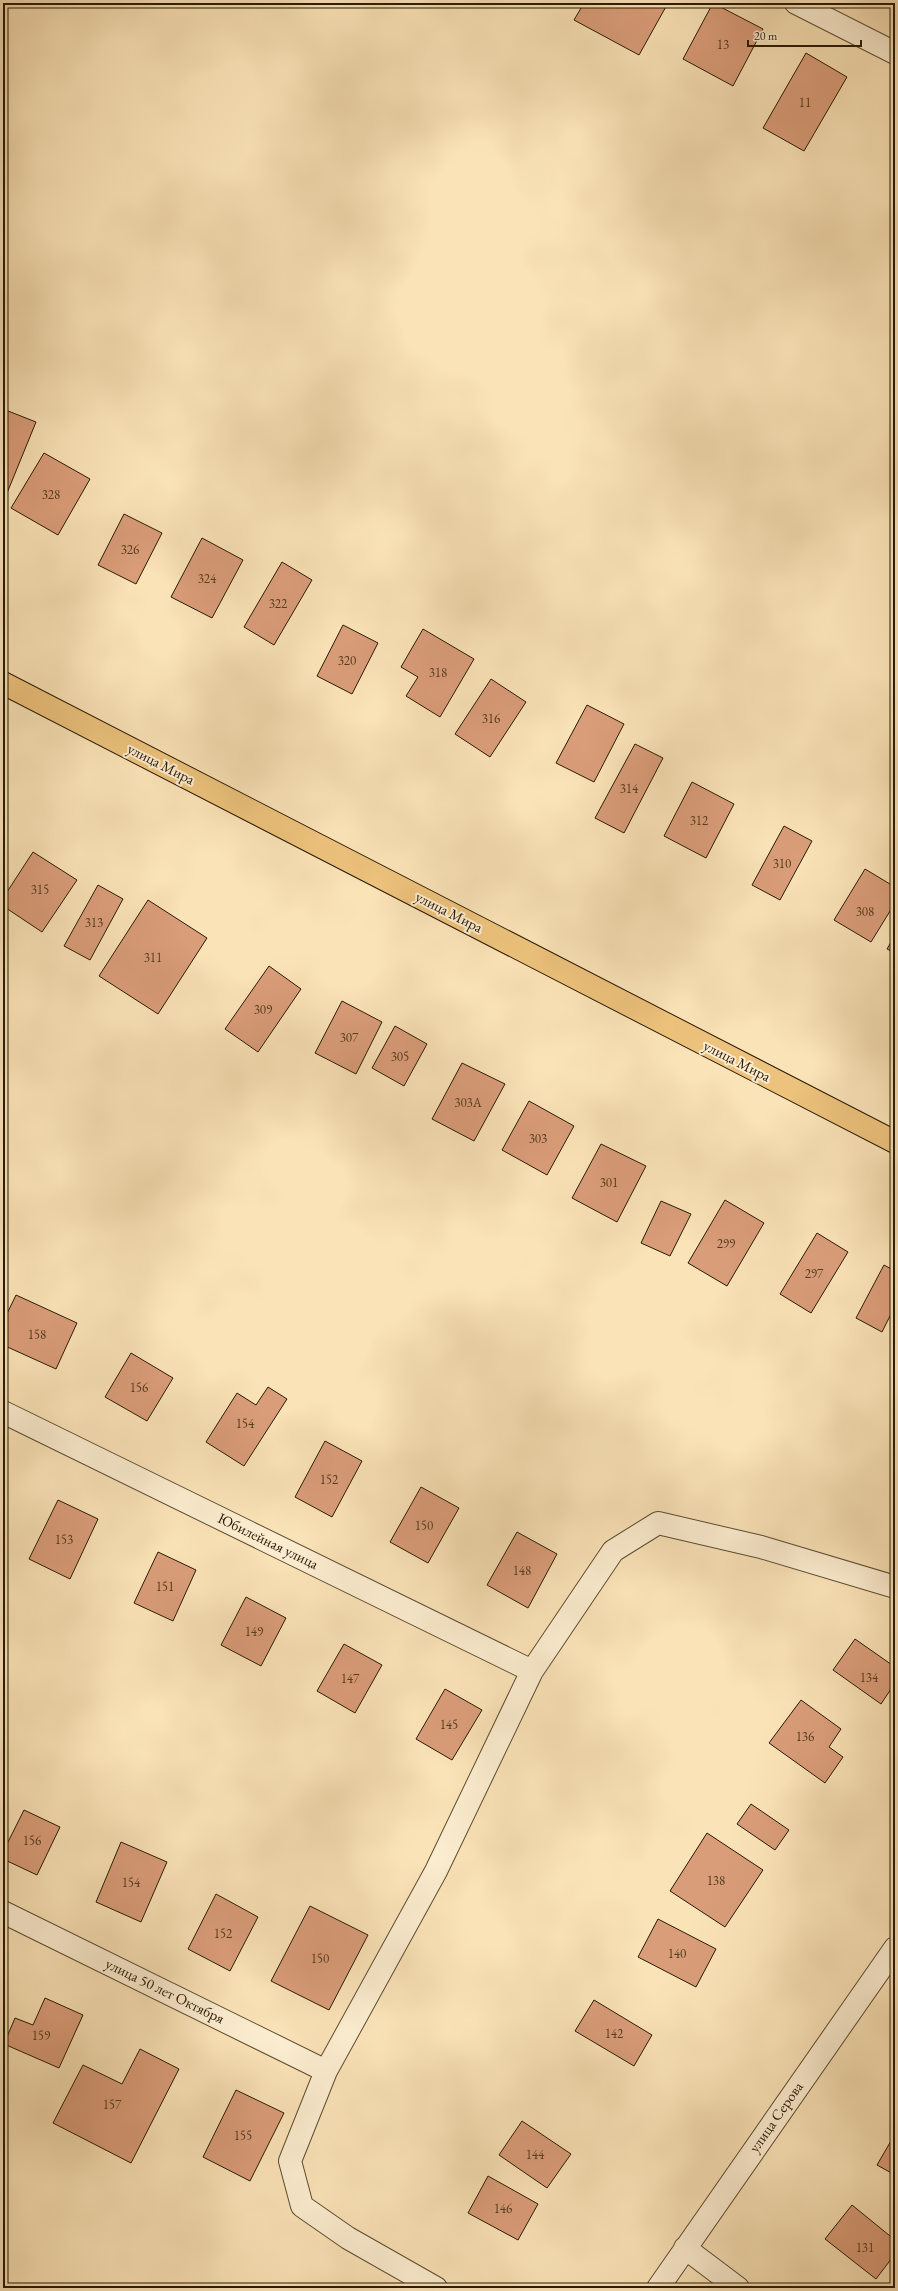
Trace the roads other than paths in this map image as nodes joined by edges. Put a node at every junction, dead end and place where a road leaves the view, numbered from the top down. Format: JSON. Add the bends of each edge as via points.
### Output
{"nodes":[{"id":1,"x":796,"y":3,"type":"edge"},
{"id":2,"x":895,"y":53,"type":"edge"},
{"id":3,"x":3,"y":683,"type":"edge"},
{"id":4,"x":895,"y":1142,"type":"edge"},
{"id":5,"x":3,"y":1412,"type":"edge"},
{"id":6,"x":895,"y":1587,"type":"edge"},
{"id":7,"x":532,"y":1671,"type":"junction"},
{"id":8,"x":3,"y":1912,"type":"edge"},
{"id":9,"x":895,"y":1948,"type":"edge"},
{"id":10,"x":326,"y":2071,"type":"junction"},
{"id":11,"x":684,"y":2248,"type":"junction"},
{"id":12,"x":436,"y":2288,"type":"edge"},
{"id":13,"x":658,"y":2288,"type":"edge"},
{"id":14,"x":738,"y":2288,"type":"edge"}],
"edges":[{"from":1,"to":2,"type":"street"},
{"from":3,"to":4,"type":"main road","name":"улица Мира"},
{"from":5,"to":7,"type":"street","name":"Юбилейная улица"},
{"from":6,"to":7,"type":"street","via":[[761,1547],[658,1523],[613,1551]]},
{"from":7,"to":10,"type":"street","via":[[436,1871]]},
{"from":8,"to":10,"type":"street","name":"улица 50 лет Октября"},
{"from":9,"to":11,"type":"street","name":"улица Серова"},
{"from":10,"to":12,"type":"street","via":[[290,2161],[302,2206],[348,2238]]},
{"from":11,"to":13,"type":"street","name":"улица Серова"},
{"from":11,"to":14,"type":"street"}]}
